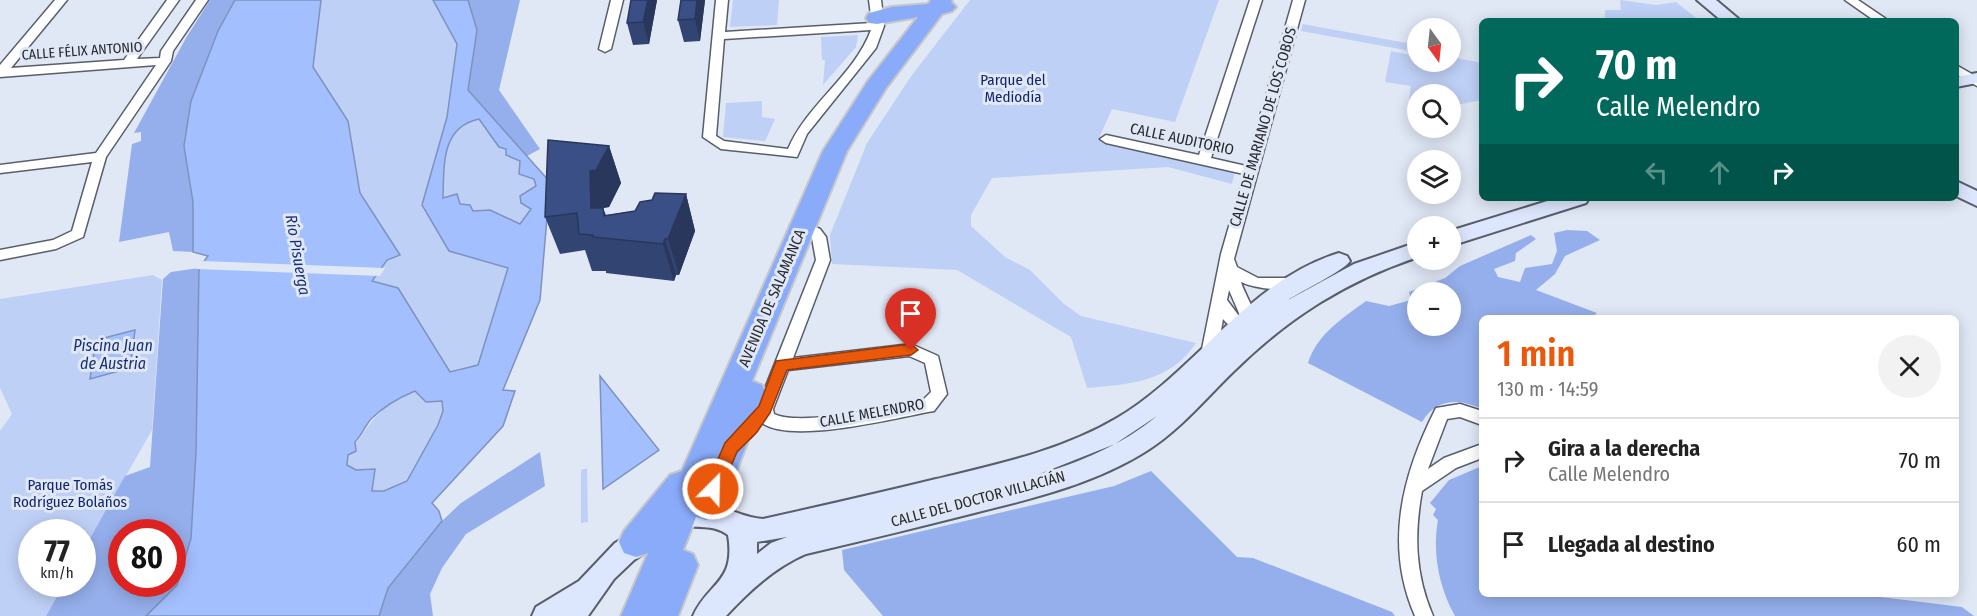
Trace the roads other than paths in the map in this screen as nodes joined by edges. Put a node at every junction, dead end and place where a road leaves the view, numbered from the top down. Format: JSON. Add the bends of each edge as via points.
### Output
{"nodes":[{"id":1,"x":61,"y":0,"type":"edge"},
{"id":2,"x":173,"y":0,"type":"edge"},
{"id":3,"x":202,"y":0,"type":"edge"},
{"id":4,"x":617,"y":0,"type":"edge"},
{"id":5,"x":722,"y":0,"type":"edge"},
{"id":6,"x":1256,"y":0,"type":"edge"},
{"id":7,"x":1299,"y":0,"type":"edge"},
{"id":8,"x":1690,"y":0,"type":"edge"},
{"id":9,"x":1705,"y":0,"type":"edge"},
{"id":10,"x":1851,"y":0,"type":"edge"},
{"id":11,"x":936,"y":7,"type":"edge"},
{"id":12,"x":878,"y":11,"type":"edge"},
{"id":13,"x":1713,"y":18,"type":"edge"},
{"id":14,"x":1729,"y":18,"type":"edge"},
{"id":15,"x":1878,"y":18,"type":"edge"},
{"id":16,"x":718,"y":36,"type":"junction"},
{"id":17,"x":605,"y":49,"type":"dead end"},
{"id":18,"x":165,"y":61,"type":"junction"},
{"id":19,"x":5,"y":62,"type":"edge"},
{"id":20,"x":128,"y":63,"type":"junction"},
{"id":21,"x":0,"y":73,"type":"edge"},
{"id":22,"x":1106,"y":139,"type":"dead end"},
{"id":23,"x":100,"y":157,"type":"junction"},
{"id":24,"x":1204,"y":160,"type":"junction"},
{"id":25,"x":0,"y":169,"type":"edge"},
{"id":26,"x":1251,"y":171,"type":"junction"},
{"id":27,"x":1959,"y":179,"type":"edge"},
{"id":28,"x":1977,"y":188,"type":"edge"},
{"id":29,"x":1959,"y":190,"type":"edge"},
{"id":30,"x":1977,"y":199,"type":"edge"},
{"id":31,"x":1525,"y":201,"type":"edge"},
{"id":32,"x":1570,"y":201,"type":"edge"},
{"id":33,"x":1461,"y":221,"type":"edge"},
{"id":34,"x":815,"y":232,"type":"junction"},
{"id":35,"x":1461,"y":236,"type":"edge"},
{"id":36,"x":1407,"y":238,"type":"edge"},
{"id":37,"x":1407,"y":253,"type":"edge"},
{"id":38,"x":1228,"y":254,"type":"junction"},
{"id":39,"x":0,"y":255,"type":"edge"},
{"id":40,"x":1230,"y":270,"type":"junction"},
{"id":41,"x":1256,"y":283,"type":"junction"},
{"id":42,"x":1297,"y":283,"type":"junction"},
{"id":43,"x":1224,"y":292,"type":"junction"},
{"id":44,"x":1252,"y":328,"type":"junction"},
{"id":45,"x":1209,"y":354,"type":"junction"},
{"id":46,"x":781,"y":365,"type":"junction"},
{"id":47,"x":765,"y":409,"type":"junction"},
{"id":48,"x":1479,"y":417,"type":"edge"},
{"id":49,"x":718,"y":451,"type":"junction"},
{"id":50,"x":1479,"y":452,"type":"edge"},
{"id":51,"x":1415,"y":486,"type":"junction"},
{"id":52,"x":691,"y":516,"type":"junction"},
{"id":53,"x":741,"y":529,"type":"junction"},
{"id":54,"x":636,"y":542,"type":"junction"},
{"id":55,"x":734,"y":588,"type":"junction"},
{"id":56,"x":588,"y":589,"type":"junction"},
{"id":57,"x":546,"y":616,"type":"edge"},
{"id":58,"x":572,"y":616,"type":"edge"},
{"id":59,"x":639,"y":616,"type":"edge"},
{"id":60,"x":660,"y":616,"type":"edge"},
{"id":61,"x":707,"y":616,"type":"edge"},
{"id":62,"x":1424,"y":616,"type":"edge"}],
"edges":[{"from":1,"to":19,"type":"street"},
{"from":2,"to":20,"type":"street"},
{"from":3,"to":18,"type":"street","via":[[167,51]]},
{"from":4,"to":17,"type":"street"},
{"from":5,"to":16,"type":"street"},
{"from":6,"to":24,"type":"street"},
{"from":7,"to":26,"type":"street","name":"CALLE DE MARIANO DE LOS COBOS"},
{"from":8,"to":13,"type":"street"},
{"from":9,"to":14,"type":"street"},
{"from":10,"to":15,"type":"street"},
{"from":11,"to":12,"type":"highway"},
{"from":11,"to":34,"type":"highway","name":"AVENIDA DE SALAMANCA","via":[[852,148]]},
{"from":11,"to":49,"type":"highway","name":"AVENIDA DE SALAMANCA","via":[[876,86],[835,151]]},
{"from":12,"to":16,"type":"street"},
{"from":12,"to":16,"type":"street","via":[[870,48],[801,133],[792,154],[726,146],[709,137]]},
{"from":18,"to":20,"type":"street","name":"CALLE FÉLIX ANTONIO"},
{"from":18,"to":23,"type":"street"},
{"from":19,"to":21,"type":"street"},
{"from":20,"to":21,"type":"street","name":"CALLE FÉLIX ANTONIO"},
{"from":22,"to":24,"type":"street","name":"CALLE AUDITORIO"},
{"from":23,"to":25,"type":"street"},
{"from":23,"to":39,"type":"street","via":[[81,230],[73,238]]},
{"from":24,"to":26,"type":"street","name":"CALLE AUDITORIO"},
{"from":26,"to":38,"type":"street","name":"CALLE DE MARIANO DE LOS COBOS"},
{"from":27,"to":28,"type":"street"},
{"from":29,"to":30,"type":"street"},
{"from":31,"to":33,"type":"street"},
{"from":32,"to":35,"type":"street"},
{"from":34,"to":46,"type":"street","name":"AVENIDA DE SALAMANCA","via":[[823,260]]},
{"from":34,"to":49,"type":"highway","name":"AVENIDA DE SALAMANCA"},
{"from":36,"to":42,"type":"street","name":"CALLE DEL DOCTOR VILLACIÁN","via":[[1366,251]]},
{"from":37,"to":44,"type":"street","name":"CALLE DEL DOCTOR VILLACIÁN","via":[[1344,275]]},
{"from":38,"to":40,"type":"street","name":"CALLE DE MARIANO DE LOS COBOS"},
{"from":38,"to":43,"type":"street","name":"CALLE DE MARIANO DE LOS COBOS"},
{"from":40,"to":41,"type":"street"},
{"from":40,"to":43,"type":"street","name":"CALLE DE MARIANO DE LOS COBOS"},
{"from":41,"to":42,"type":"street"},
{"from":41,"to":43,"type":"street"},
{"from":42,"to":44,"type":"street","name":"CALLE DEL DOCTOR VILLACIÁN"},
{"from":43,"to":44,"type":"street","name":"CALLE DE MARIANO DE LOS COBOS","via":[[1227,315]]},
{"from":43,"to":45,"type":"street","name":"CALLE DE MARIANO DE LOS COBOS"},
{"from":44,"to":45,"type":"street","name":"CALLE DEL DOCTOR VILLACIÁN"},
{"from":44,"to":55,"type":"street","name":"CALLE DEL DOCTOR VILLACIÁN","via":[[1173,418],[1138,444],[1100,463],[1030,488],[803,543],[781,552]]},
{"from":45,"to":53,"type":"street","name":"CALLE DEL DOCTOR VILLACIÁN","via":[[1159,402],[1126,425],[1032,467],[763,531]]},
{"from":46,"to":47,"type":"street","name":"AVENIDA DE SALAMANCA"},
{"from":46,"to":47,"type":"street","name":"CALLE MELENDRO","via":[[911,350],[932,360],[939,394],[928,406],[795,426],[771,421]]},
{"from":47,"to":49,"type":"street","name":"AVENIDA DE SALAMANCA","via":[[751,428]]},
{"from":48,"to":51,"type":"street","via":[[1460,410],[1442,413],[1420,460]]},
{"from":49,"to":52,"type":"highway","name":"AVENIDA DE SALAMANCA"},
{"from":49,"to":54,"type":"highway"},
{"from":50,"to":51,"type":"street","via":[[1450,462]]},
{"from":51,"to":62,"type":"street","via":[[1408,516],[1408,552],[1415,600]]},
{"from":52,"to":53,"type":"street","via":[[724,518]]},
{"from":52,"to":54,"type":"street"},
{"from":52,"to":59,"type":"highway","name":"AVENIDA DE SALAMANCA"},
{"from":52,"to":60,"type":"highway","name":"AVENIDA DE SALAMANCA"},
{"from":53,"to":55,"type":"street","via":[[744,545]]},
{"from":54,"to":56,"type":"street"},
{"from":55,"to":61,"type":"street","name":"CALLE DEL DOCTOR VILLACIÁN"},
{"from":56,"to":57,"type":"street"},
{"from":56,"to":58,"type":"street"}]}
